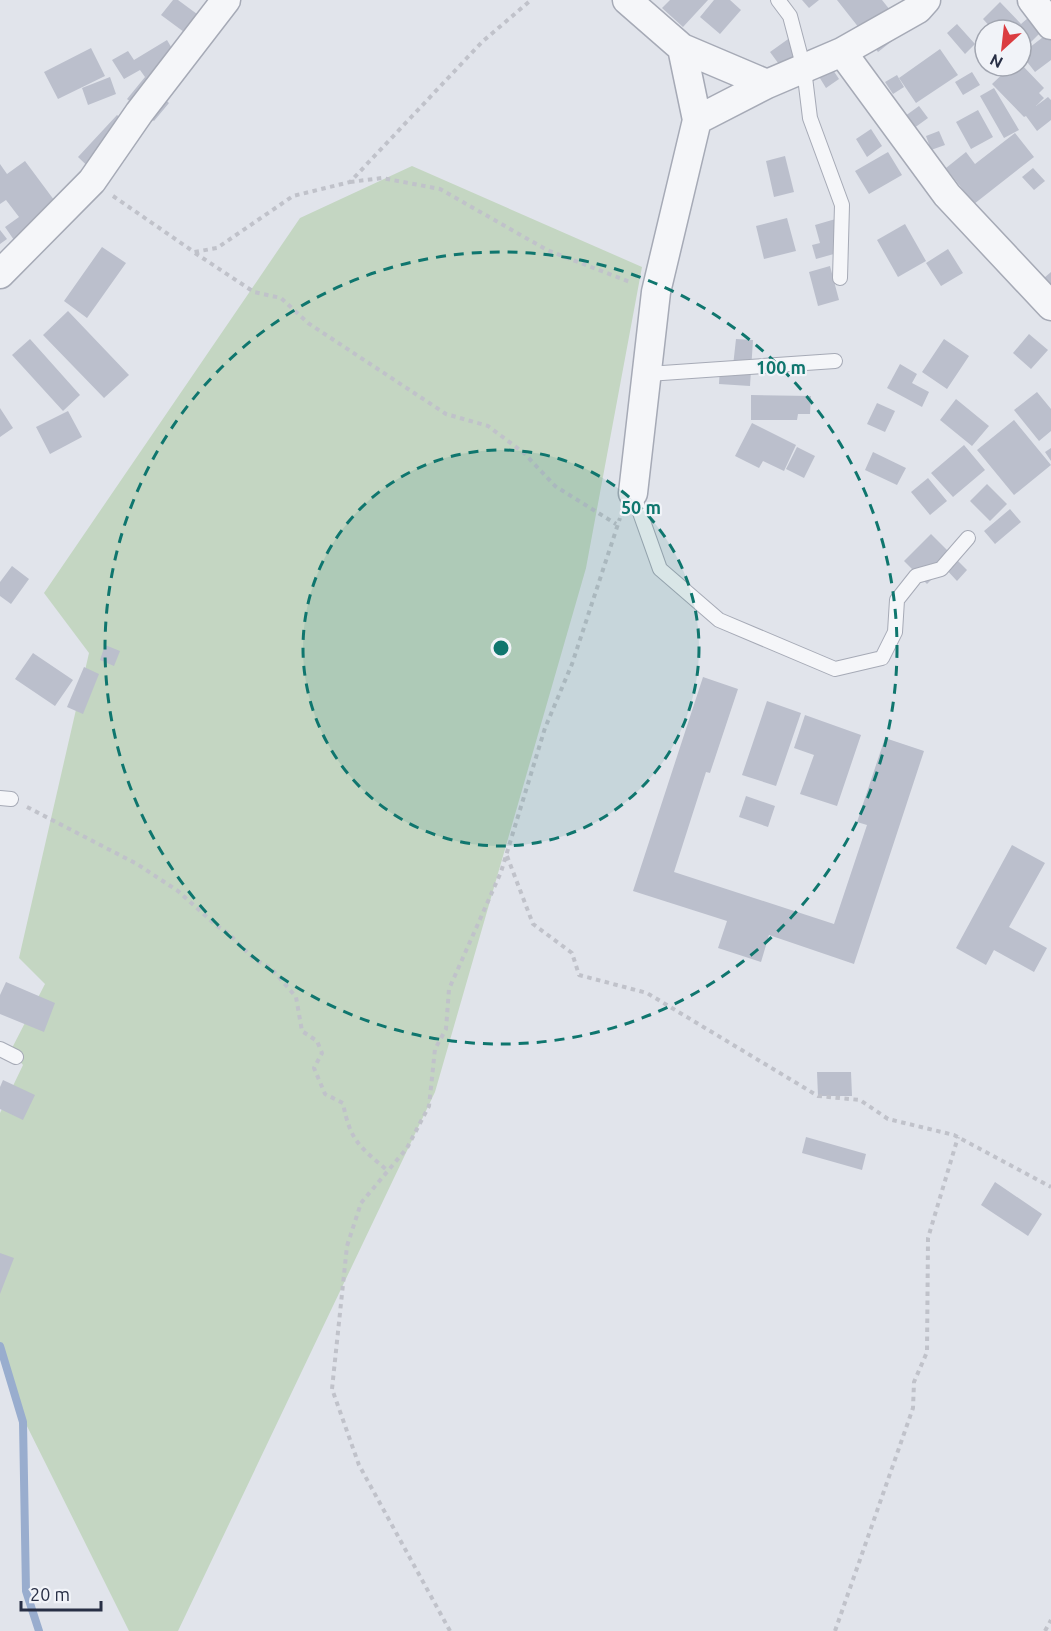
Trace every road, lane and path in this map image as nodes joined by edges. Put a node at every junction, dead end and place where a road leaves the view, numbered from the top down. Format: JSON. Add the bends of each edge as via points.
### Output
{"nodes":[{"id":1,"x":226,"y":0,"type":"edge"},
{"id":2,"x":531,"y":0,"type":"edge"},
{"id":3,"x":627,"y":0,"type":"edge"},
{"id":4,"x":778,"y":0,"type":"edge"},
{"id":5,"x":927,"y":0,"type":"edge"},
{"id":6,"x":1032,"y":0,"type":"edge"},
{"id":7,"x":1051,"y":25,"type":"edge"},
{"id":8,"x":682,"y":48,"type":"junction"},
{"id":9,"x":842,"y":52,"type":"junction"},
{"id":10,"x":804,"y":69,"type":"junction"},
{"id":11,"x":767,"y":84,"type":"junction"},
{"id":12,"x":697,"y":120,"type":"junction"},
{"id":13,"x":92,"y":181,"type":"junction"},
{"id":14,"x":350,"y":182,"type":"junction"},
{"id":15,"x":195,"y":252,"type":"junction"},
{"id":16,"x":0,"y":274,"type":"edge"},
{"id":17,"x":840,"y":278,"type":"dead end"},
{"id":18,"x":656,"y":292,"type":"junction"},
{"id":19,"x":1049,"y":298,"type":"edge"},
{"id":20,"x":835,"y":362,"type":"dead end"},
{"id":21,"x":648,"y":374,"type":"junction"},
{"id":22,"x":633,"y":493,"type":"junction"},
{"id":23,"x":616,"y":524,"type":"junction"},
{"id":24,"x":968,"y":538,"type":"dead end"},
{"id":25,"x":6,"y":799,"type":"edge"},
{"id":26,"x":506,"y":854,"type":"junction"},
{"id":27,"x":0,"y":1049,"type":"edge"},
{"id":28,"x":16,"y":1057,"type":"dead end"},
{"id":29,"x":958,"y":1137,"type":"junction"},
{"id":30,"x":388,"y":1171,"type":"junction"},
{"id":31,"x":1051,"y":1187,"type":"edge"},
{"id":32,"x":1051,"y":1620,"type":"edge"},
{"id":33,"x":450,"y":1631,"type":"edge"},
{"id":34,"x":835,"y":1631,"type":"edge"},
{"id":35,"x":1046,"y":1631,"type":"edge"}],
"edges":[{"from":1,"to":13,"type":"street"},
{"from":2,"to":14,"type":"path","via":[[482,42]]},
{"from":3,"to":8,"type":"street"},
{"from":4,"to":10,"type":"lane","via":[[790,16]]},
{"from":5,"to":9,"type":"street"},
{"from":6,"to":7,"type":"street"},
{"from":8,"to":11,"type":"street"},
{"from":8,"to":12,"type":"street"},
{"from":9,"to":10,"type":"street"},
{"from":9,"to":19,"type":"street","via":[[947,195]]},
{"from":10,"to":11,"type":"street"},
{"from":10,"to":17,"type":"lane","via":[[810,118],[842,205]]},
{"from":11,"to":12,"type":"street"},
{"from":12,"to":18,"type":"street"},
{"from":13,"to":15,"type":"path"},
{"from":13,"to":16,"type":"street"},
{"from":14,"to":15,"type":"path","via":[[293,196],[217,248]]},
{"from":14,"to":18,"type":"path","via":[[382,178],[440,189],[547,250]]},
{"from":15,"to":23,"type":"path","via":[[254,292],[281,298],[308,323],[446,414],[488,426],[524,453],[555,486]]},
{"from":18,"to":21,"type":"street"},
{"from":20,"to":21,"type":"lane"},
{"from":21,"to":22,"type":"street"},
{"from":22,"to":23,"type":"path"},
{"from":22,"to":24,"type":"lane","via":[[660,569],[669,577],[719,620],[835,669],[882,658],[895,632],[897,600],[916,576],[941,569]]},
{"from":23,"to":26,"type":"path"},
{"from":25,"to":30,"type":"path","via":[[137,864],[178,891],[254,959],[271,969],[296,997],[302,1031],[317,1041],[322,1053],[314,1068],[325,1094],[343,1102],[356,1143]]},
{"from":26,"to":29,"type":"path","via":[[533,924],[572,952],[579,975],[647,993],[818,1096],[860,1100],[888,1119]]},
{"from":26,"to":30,"type":"path","via":[[448,989],[446,1029],[435,1049],[429,1106],[407,1149]]},
{"from":27,"to":28,"type":"lane"},
{"from":29,"to":31,"type":"path"},
{"from":29,"to":34,"type":"path","via":[[928,1238],[927,1352],[914,1382],[913,1408]]},
{"from":30,"to":33,"type":"path","via":[[362,1203],[347,1246],[332,1389],[359,1465]]},
{"from":32,"to":35,"type":"path"}]}
